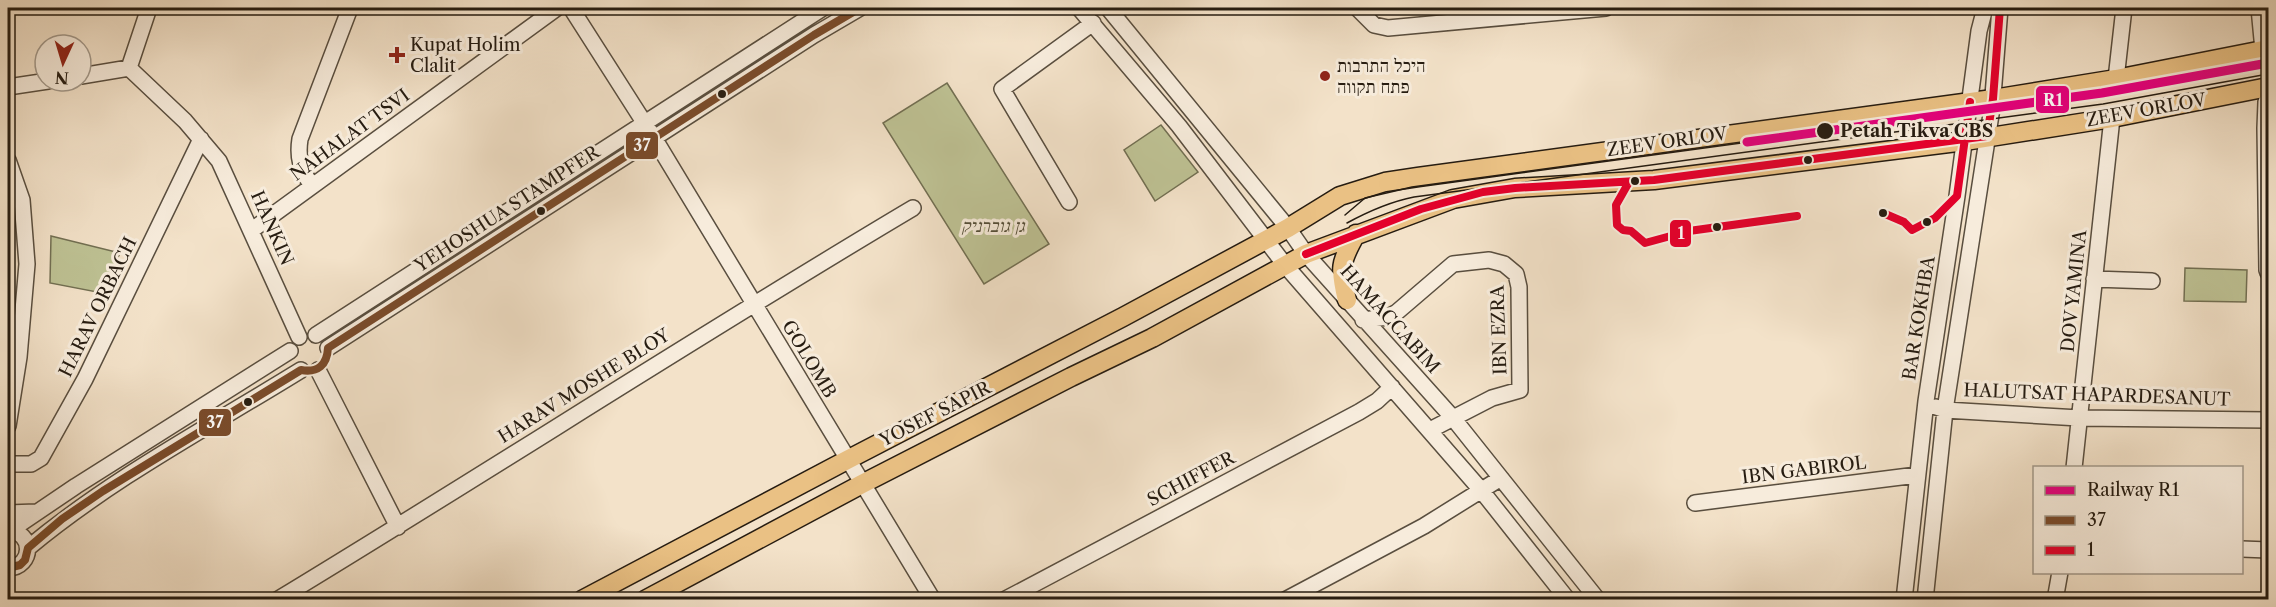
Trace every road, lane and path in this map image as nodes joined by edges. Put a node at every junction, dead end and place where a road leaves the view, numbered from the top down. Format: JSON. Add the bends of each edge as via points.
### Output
{"nodes":[{"id":1,"x":149,"y":8,"type":"edge"},
{"id":2,"x":350,"y":8,"type":"edge"},
{"id":3,"x":557,"y":8,"type":"edge"},
{"id":4,"x":571,"y":8,"type":"edge"},
{"id":5,"x":860,"y":8,"type":"edge"},
{"id":6,"x":1079,"y":8,"type":"edge"},
{"id":7,"x":1108,"y":8,"type":"edge"},
{"id":8,"x":1357,"y":8,"type":"edge"},
{"id":9,"x":1606,"y":8,"type":"edge"},
{"id":10,"x":1985,"y":8,"type":"edge"},
{"id":11,"x":2001,"y":8,"type":"edge"},
{"id":12,"x":2124,"y":8,"type":"edge"},
{"id":13,"x":2259,"y":8,"type":"edge"},
{"id":14,"x":817,"y":9,"type":"edge"},
{"id":15,"x":1093,"y":23,"type":"junction"},
{"id":16,"x":814,"y":35,"type":"junction"},
{"id":17,"x":2266,"y":50,"type":"edge"},
{"id":18,"x":129,"y":68,"type":"junction"},
{"id":19,"x":93,"y":74,"type":"edge"},
{"id":20,"x":2116,"y":79,"type":"junction"},
{"id":21,"x":33,"y":83,"type":"edge"},
{"id":22,"x":8,"y":87,"type":"edge"},
{"id":23,"x":2268,"y":87,"type":"edge"},
{"id":24,"x":2268,"y":96,"type":"edge"},
{"id":25,"x":1993,"y":99,"type":"junction"},
{"id":26,"x":1970,"y":102,"type":"junction"},
{"id":27,"x":2112,"y":118,"type":"junction"},
{"id":28,"x":642,"y":123,"type":"junction"},
{"id":29,"x":1987,"y":136,"type":"junction"},
{"id":30,"x":654,"y":138,"type":"junction"},
{"id":31,"x":201,"y":139,"type":"junction"},
{"id":32,"x":1965,"y":141,"type":"junction"},
{"id":33,"x":8,"y":160,"type":"edge"},
{"id":34,"x":312,"y":186,"type":"junction"},
{"id":35,"x":1069,"y":202,"type":"dead end"},
{"id":36,"x":913,"y":208,"type":"dead end"},
{"id":37,"x":1288,"y":228,"type":"junction"},
{"id":38,"x":252,"y":230,"type":"junction"},
{"id":39,"x":1356,"y":234,"type":"junction"},
{"id":40,"x":1265,"y":239,"type":"junction"},
{"id":41,"x":1306,"y":254,"type":"junction"},
{"id":42,"x":1285,"y":265,"type":"junction"},
{"id":43,"x":2268,"y":271,"type":"edge"},
{"id":44,"x":2094,"y":279,"type":"junction"},
{"id":45,"x":2152,"y":281,"type":"dead end"},
{"id":46,"x":1347,"y":300,"type":"junction"},
{"id":47,"x":753,"y":303,"type":"junction"},
{"id":48,"x":1364,"y":320,"type":"junction"},
{"id":49,"x":316,"y":335,"type":"junction"},
{"id":50,"x":299,"y":337,"type":"junction"},
{"id":51,"x":328,"y":348,"type":"junction"},
{"id":52,"x":290,"y":351,"type":"junction"},
{"id":53,"x":301,"y":370,"type":"junction"},
{"id":54,"x":318,"y":370,"type":"junction"},
{"id":55,"x":1392,"y":387,"type":"junction"},
{"id":56,"x":1926,"y":401,"type":"junction"},
{"id":57,"x":1945,"y":410,"type":"junction"},
{"id":58,"x":1453,"y":418,"type":"junction"},
{"id":59,"x":2079,"y":418,"type":"junction"},
{"id":60,"x":2268,"y":420,"type":"edge"},
{"id":61,"x":8,"y":426,"type":"edge"},
{"id":62,"x":1430,"y":430,"type":"junction"},
{"id":63,"x":846,"y":460,"type":"junction"},
{"id":64,"x":8,"y":464,"type":"edge"},
{"id":65,"x":2074,"y":466,"type":"edge"},
{"id":66,"x":1917,"y":475,"type":"junction"},
{"id":67,"x":1502,"y":478,"type":"junction"},
{"id":68,"x":862,"y":484,"type":"junction"},
{"id":69,"x":1481,"y":490,"type":"junction"},
{"id":70,"x":1695,"y":503,"type":"dead end"},
{"id":71,"x":8,"y":513,"type":"edge"},
{"id":72,"x":36,"y":513,"type":"junction"},
{"id":73,"x":398,"y":527,"type":"junction"},
{"id":74,"x":9,"y":530,"type":"edge"},
{"id":75,"x":28,"y":548,"type":"junction"},
{"id":76,"x":2243,"y":549,"type":"edge"},
{"id":77,"x":2268,"y":550,"type":"edge"},
{"id":78,"x":10,"y":571,"type":"edge"},
{"id":79,"x":2060,"y":574,"type":"edge"},
{"id":80,"x":278,"y":600,"type":"edge"},
{"id":81,"x":582,"y":600,"type":"edge"},
{"id":82,"x":645,"y":600,"type":"edge"},
{"id":83,"x":933,"y":600,"type":"edge"},
{"id":84,"x":1004,"y":600,"type":"edge"},
{"id":85,"x":1285,"y":600,"type":"edge"},
{"id":86,"x":1568,"y":600,"type":"edge"},
{"id":87,"x":1598,"y":600,"type":"edge"},
{"id":88,"x":1904,"y":600,"type":"edge"},
{"id":89,"x":1925,"y":600,"type":"edge"},
{"id":90,"x":2055,"y":600,"type":"edge"}],
"edges":[{"from":1,"to":18,"type":"street"},
{"from":2,"to":34,"type":"street","via":[[300,139],[300,164]]},
{"from":3,"to":34,"type":"street","name":"NAHALAT TSVI"},
{"from":4,"to":28,"type":"street","name":"GOLOMB"},
{"from":5,"to":16,"type":"street","name":"YEHOSHUA STAMPFER"},
{"from":6,"to":15,"type":"street"},
{"from":7,"to":37,"type":"street","name":"HAMACCABIM"},
{"from":8,"to":9,"type":"street","via":[[1374,25],[1388,28]]},
{"from":10,"to":26,"type":"street","name":"BAR KOKHBA"},
{"from":11,"to":25,"type":"street"},
{"from":12,"to":20,"type":"street"},
{"from":13,"to":17,"type":"street"},
{"from":14,"to":16,"type":"street"},
{"from":14,"to":28,"type":"street","name":"YEHOSHUA STAMPFER"},
{"from":15,"to":35,"type":"street","via":[[1002,88]]},
{"from":15,"to":40,"type":"street","via":[[1179,126]]},
{"from":16,"to":30,"type":"street","name":"YEHOSHUA STAMPFER"},
{"from":17,"to":20,"type":"main road","name":"ZEEV ORLOV"},
{"from":18,"to":19,"type":"street"},
{"from":18,"to":31,"type":"street","name":"HANKIN"},
{"from":20,"to":25,"type":"main road","name":"ZEEV ORLOV"},
{"from":21,"to":22,"type":"street"},
{"from":23,"to":27,"type":"main road","name":"ZEEV ORLOV"},
{"from":24,"to":43,"type":"street"},
{"from":25,"to":26,"type":"main road","name":"ZEEV ORLOV"},
{"from":25,"to":29,"type":"street"},
{"from":26,"to":32,"type":"street","name":"BAR KOKHBA"},
{"from":26,"to":37,"type":"main road","name":"ZEEV ORLOV","via":[[1385,182],[1340,196]]},
{"from":27,"to":29,"type":"main road","name":"ZEEV ORLOV"},
{"from":27,"to":44,"type":"street","name":"DOV YAMINA"},
{"from":28,"to":30,"type":"street","name":"GOLOMB"},
{"from":28,"to":49,"type":"street","name":"YEHOSHUA STAMPFER"},
{"from":29,"to":32,"type":"main road","name":"ZEEV ORLOV"},
{"from":29,"to":57,"type":"street"},
{"from":30,"to":47,"type":"street","name":"GOLOMB"},
{"from":30,"to":51,"type":"street","name":"YEHOSHUA STAMPFER"},
{"from":31,"to":38,"type":"street","name":"HANKIN","via":[[219,161]]},
{"from":31,"to":64,"type":"street","name":"HARAV ORBACH","via":[[85,379],[41,458],[31,464]]},
{"from":32,"to":39,"type":"main road","name":"ZEEV ORLOV","via":[[1654,180],[1483,192]]},
{"from":32,"to":56,"type":"street","name":"BAR KOKHBA"},
{"from":33,"to":61,"type":"street","via":[[22,200],[27,264]]},
{"from":34,"to":38,"type":"street","name":"NAHALAT TSVI"},
{"from":36,"to":47,"type":"street","name":"HARAV MOSHE BLOY"},
{"from":37,"to":40,"type":"main road","name":"YOSEF SAPIR"},
{"from":37,"to":41,"type":"street","name":"HAMACCABIM"},
{"from":38,"to":50,"type":"street","name":"HANKIN"},
{"from":39,"to":41,"type":"main road","name":"ZEEV ORLOV"},
{"from":39,"to":46,"type":"main road","via":[[1342,263]]},
{"from":40,"to":42,"type":"street"},
{"from":40,"to":63,"type":"main road","name":"YOSEF SAPIR"},
{"from":41,"to":42,"type":"main road","name":"ZEEV ORLOV"},
{"from":41,"to":46,"type":"street","name":"HAMACCABIM"},
{"from":42,"to":55,"type":"street"},
{"from":42,"to":68,"type":"main road","name":"YOSEF SAPIR","via":[[1152,338]]},
{"from":44,"to":45,"type":"street"},
{"from":44,"to":59,"type":"street","name":"DOV YAMINA"},
{"from":46,"to":48,"type":"street","name":"HAMACCABIM"},
{"from":47,"to":63,"type":"street","name":"GOLOMB"},
{"from":47,"to":73,"type":"street","name":"HARAV MOSHE BLOY"},
{"from":48,"to":58,"type":"street","name":"HAMACCABIM"},
{"from":48,"to":58,"type":"street","name":"IBN EZRA","via":[[1397,312],[1453,264],[1489,260],[1504,264],[1516,274],[1520,390]]},
{"from":49,"to":50,"type":"street"},
{"from":49,"to":51,"type":"street"},
{"from":50,"to":52,"type":"street"},
{"from":51,"to":54,"type":"street","via":[[327,361]]},
{"from":52,"to":53,"type":"street","via":[[294,364]]},
{"from":52,"to":72,"type":"street"},
{"from":53,"to":54,"type":"street"},
{"from":53,"to":75,"type":"street","via":[[103,491]]},
{"from":54,"to":73,"type":"street"},
{"from":55,"to":62,"type":"street"},
{"from":55,"to":84,"type":"street","name":"SCHIFFER","via":[[1359,412]]},
{"from":56,"to":57,"type":"street","name":"HALUTSAT HAPARDESANUT"},
{"from":56,"to":66,"type":"street","name":"BAR KOKHBA"},
{"from":57,"to":59,"type":"street","name":"HALUTSAT HAPARDESANUT"},
{"from":57,"to":89,"type":"street"},
{"from":58,"to":62,"type":"street","name":"IBN EZRA"},
{"from":58,"to":67,"type":"street","name":"HAMACCABIM"},
{"from":59,"to":60,"type":"street","name":"HALUTSAT HAPARDESANUT"},
{"from":59,"to":65,"type":"street","name":"DOV YAMINA"},
{"from":62,"to":69,"type":"street"},
{"from":63,"to":68,"type":"street","name":"GOLOMB"},
{"from":63,"to":81,"type":"main road","name":"YOSEF SAPIR"},
{"from":66,"to":70,"type":"street","name":"IBN GABIROL"},
{"from":66,"to":88,"type":"street","name":"BAR KOKHBA"},
{"from":67,"to":69,"type":"street"},
{"from":67,"to":87,"type":"street","name":"HAMACCABIM"},
{"from":68,"to":82,"type":"main road","name":"YOSEF SAPIR"},
{"from":68,"to":83,"type":"street","name":"GOLOMB"},
{"from":69,"to":85,"type":"street","via":[[1424,526]]},
{"from":69,"to":86,"type":"street"},
{"from":71,"to":72,"type":"street"},
{"from":72,"to":74,"type":"street"},
{"from":73,"to":80,"type":"street","name":"HARAV MOSHE BLOY"},
{"from":74,"to":75,"type":"street","via":[[23,536]]},
{"from":75,"to":78,"type":"street","via":[[25,560]]},
{"from":76,"to":77,"type":"street"},
{"from":79,"to":90,"type":"street"}]}
